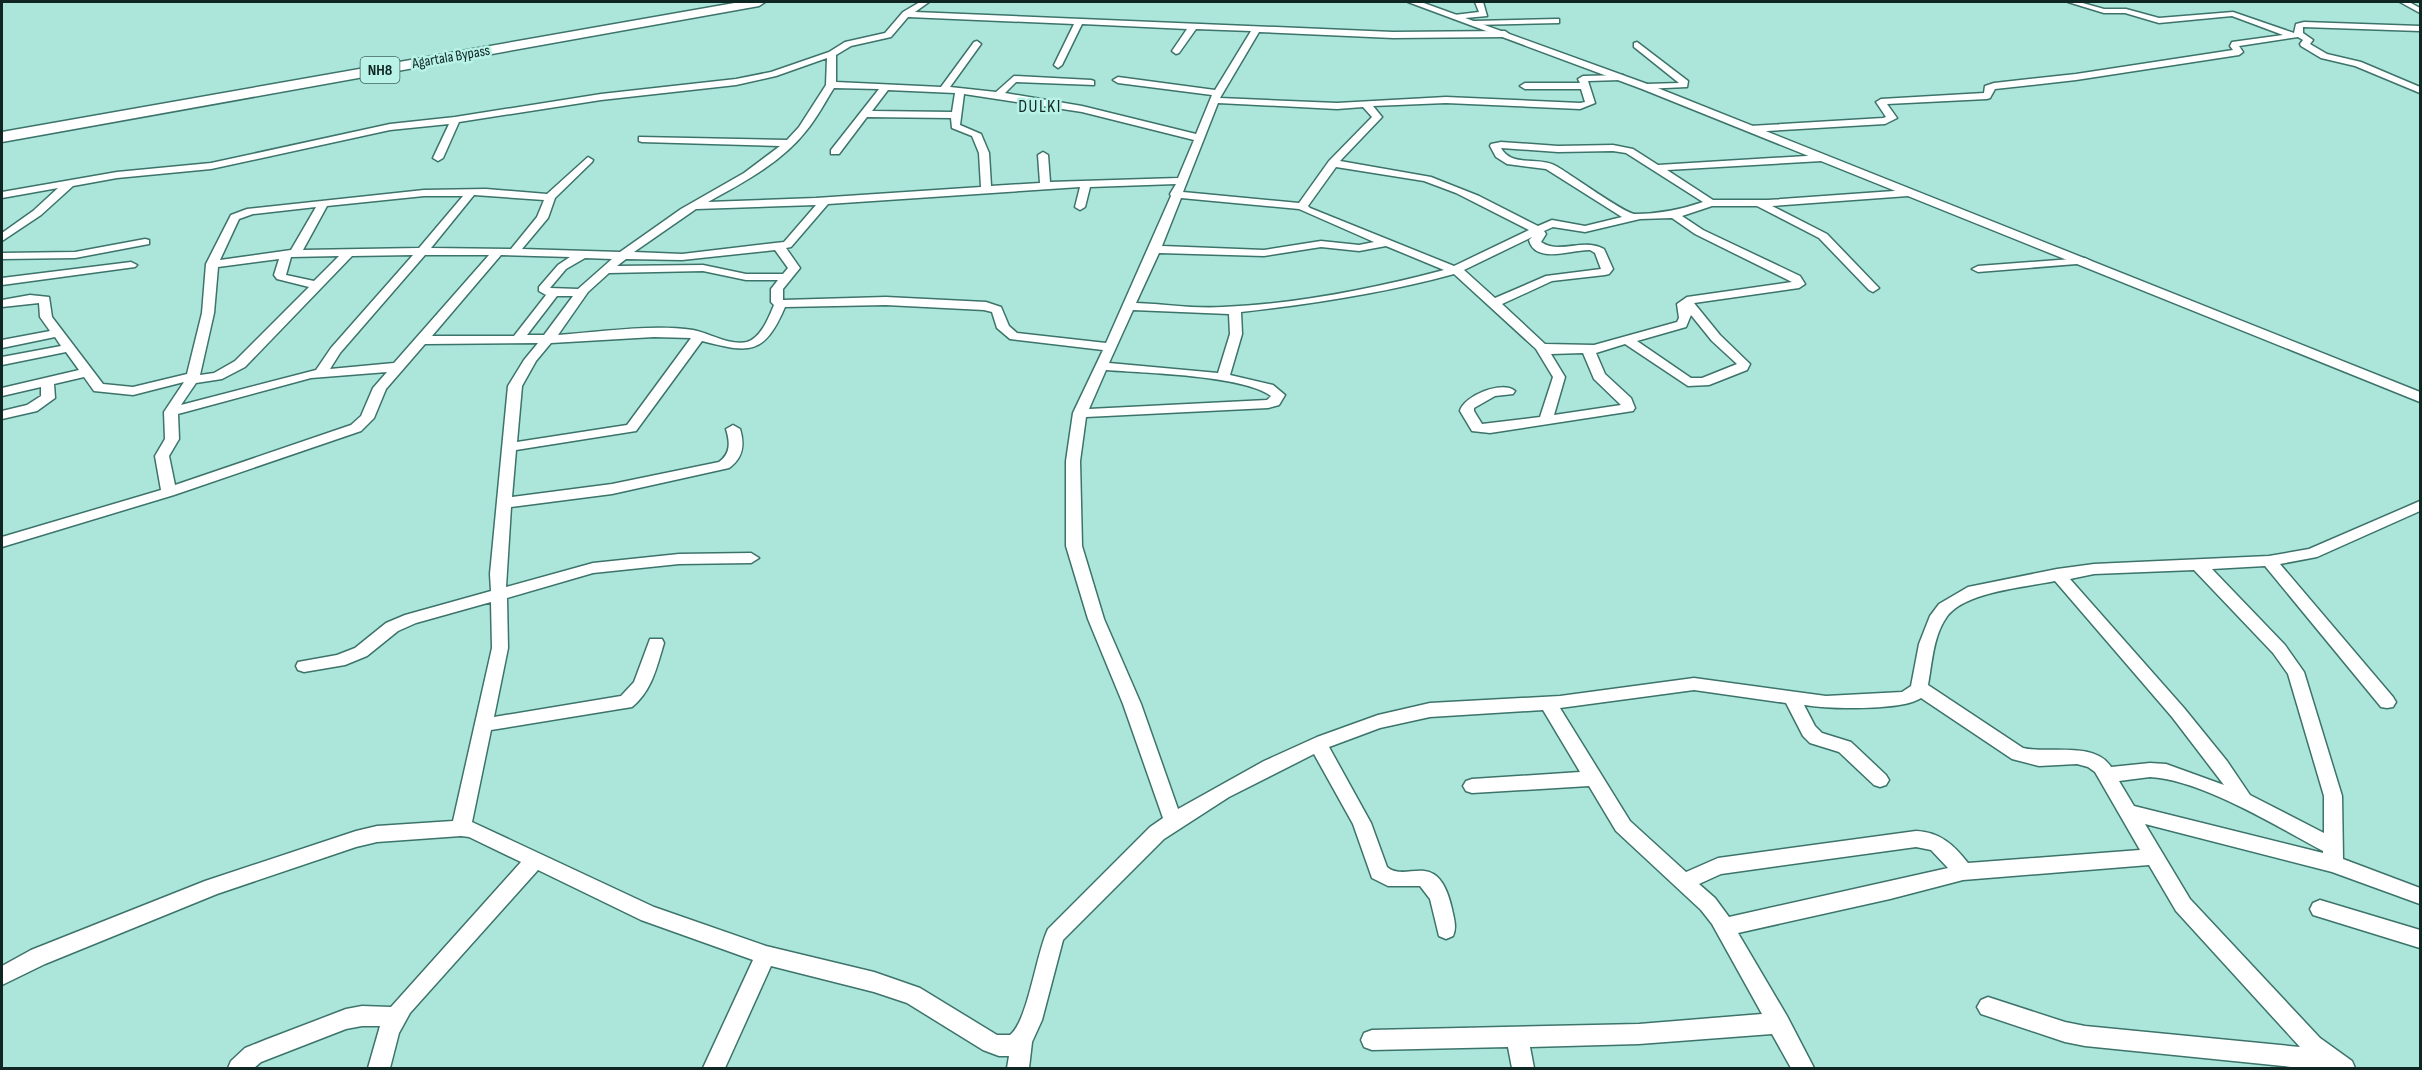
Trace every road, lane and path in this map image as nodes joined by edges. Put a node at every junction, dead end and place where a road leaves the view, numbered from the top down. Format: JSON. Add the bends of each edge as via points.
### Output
{"nodes":[{"id":1,"x":759,"y":2,"type":"edge"},
{"id":2,"x":925,"y":2,"type":"edge"},
{"id":3,"x":1413,"y":2,"type":"edge"},
{"id":4,"x":1479,"y":2,"type":"edge"},
{"id":5,"x":2072,"y":2,"type":"edge"},
{"id":6,"x":2404,"y":2,"type":"edge"},
{"id":7,"x":2421,"y":11,"type":"edge"},
{"id":8,"x":906,"y":14,"type":"junction"},
{"id":9,"x":1457,"y":17,"type":"junction"},
{"id":10,"x":1556,"y":21,"type":"dead end"},
{"id":11,"x":1079,"y":22,"type":"junction"},
{"id":12,"x":1474,"y":23,"type":"junction"},
{"id":13,"x":1192,"y":28,"type":"junction"},
{"id":14,"x":2421,"y":28,"type":"edge"},
{"id":15,"x":1256,"y":30,"type":"junction"},
{"id":16,"x":1505,"y":34,"type":"junction"},
{"id":17,"x":2297,"y":35,"type":"junction"},
{"id":18,"x":977,"y":44,"type":"dead end"},
{"id":19,"x":1637,"y":45,"type":"dead end"},
{"id":20,"x":1176,"y":51,"type":"dead end"},
{"id":21,"x":832,"y":54,"type":"junction"},
{"id":22,"x":1058,"y":65,"type":"dead end"},
{"id":23,"x":1620,"y":77,"type":"junction"},
{"id":24,"x":1118,"y":80,"type":"dead end"},
{"id":25,"x":1091,"y":83,"type":"dead end"},
{"id":26,"x":831,"y":85,"type":"junction"},
{"id":27,"x":1525,"y":86,"type":"dead end"},
{"id":28,"x":1584,"y":86,"type":"junction"},
{"id":29,"x":1646,"y":87,"type":"junction"},
{"id":30,"x":885,"y":88,"type":"junction"},
{"id":31,"x":944,"y":90,"type":"junction"},
{"id":32,"x":960,"y":90,"type":"junction"},
{"id":33,"x":2421,"y":90,"type":"edge"},
{"id":34,"x":998,"y":95,"type":"junction"},
{"id":35,"x":1216,"y":96,"type":"junction"},
{"id":36,"x":1367,"y":105,"type":"junction"},
{"id":37,"x":864,"y":114,"type":"junction"},
{"id":38,"x":955,"y":115,"type":"junction"},
{"id":39,"x":455,"y":120,"type":"junction"},
{"id":40,"x":1750,"y":129,"type":"junction"},
{"id":41,"x":2,"y":137,"type":"edge"},
{"id":42,"x":1199,"y":138,"type":"junction"},
{"id":43,"x":642,"y":139,"type":"dead end"},
{"id":44,"x":790,"y":143,"type":"junction"},
{"id":45,"x":835,"y":152,"type":"dead end"},
{"id":46,"x":1043,"y":154,"type":"dead end"},
{"id":47,"x":438,"y":158,"type":"dead end"},
{"id":48,"x":1822,"y":158,"type":"junction"},
{"id":49,"x":588,"y":160,"type":"dead end"},
{"id":50,"x":1333,"y":163,"type":"junction"},
{"id":51,"x":1657,"y":168,"type":"junction"},
{"id":52,"x":1180,"y":181,"type":"junction"},
{"id":53,"x":70,"y":182,"type":"junction"},
{"id":54,"x":1086,"y":183,"type":"junction"},
{"id":55,"x":1045,"y":186,"type":"junction"},
{"id":56,"x":986,"y":190,"type":"junction"},
{"id":57,"x":471,"y":192,"type":"junction"},
{"id":58,"x":1908,"y":192,"type":"junction"},
{"id":59,"x":1175,"y":194,"type":"junction"},
{"id":60,"x":3,"y":196,"type":"edge"},
{"id":61,"x":550,"y":197,"type":"junction"},
{"id":62,"x":323,"y":203,"type":"junction"},
{"id":63,"x":823,"y":203,"type":"junction"},
{"id":64,"x":1711,"y":203,"type":"junction"},
{"id":65,"x":1757,"y":203,"type":"junction"},
{"id":66,"x":693,"y":206,"type":"junction"},
{"id":67,"x":1302,"y":206,"type":"junction"},
{"id":68,"x":1080,"y":207,"type":"dead end"},
{"id":69,"x":1674,"y":215,"type":"junction"},
{"id":70,"x":1631,"y":218,"type":"junction"},
{"id":71,"x":1538,"y":230,"type":"junction"},
{"id":72,"x":2,"y":238,"type":"edge"},
{"id":73,"x":145,"y":242,"type":"dead end"},
{"id":74,"x":1386,"y":243,"type":"junction"},
{"id":75,"x":780,"y":248,"type":"junction"},
{"id":76,"x":1154,"y":249,"type":"junction"},
{"id":77,"x":424,"y":251,"type":"junction"},
{"id":78,"x":349,"y":252,"type":"junction"},
{"id":79,"x":498,"y":252,"type":"junction"},
{"id":80,"x":514,"y":252,"type":"junction"},
{"id":81,"x":290,"y":253,"type":"junction"},
{"id":82,"x":582,"y":254,"type":"junction"},
{"id":83,"x":2,"y":256,"type":"edge"},
{"id":84,"x":622,"y":256,"type":"junction"},
{"id":85,"x":2085,"y":261,"type":"junction"},
{"id":86,"x":212,"y":264,"type":"junction"},
{"id":87,"x":131,"y":265,"type":"dead end"},
{"id":88,"x":1978,"y":269,"type":"dead end"},
{"id":89,"x":605,"y":270,"type":"junction"},
{"id":90,"x":1454,"y":270,"type":"junction"},
{"id":91,"x":786,"y":277,"type":"junction"},
{"id":92,"x":2,"y":282,"type":"edge"},
{"id":93,"x":317,"y":285,"type":"junction"},
{"id":94,"x":1873,"y":288,"type":"dead end"},
{"id":95,"x":554,"y":292,"type":"junction"},
{"id":96,"x":581,"y":294,"type":"junction"},
{"id":97,"x":1686,"y":302,"type":"junction"},
{"id":98,"x":2,"y":303,"type":"edge"},
{"id":99,"x":1494,"y":303,"type":"junction"},
{"id":100,"x":781,"y":304,"type":"junction"},
{"id":101,"x":1129,"y":306,"type":"junction"},
{"id":102,"x":1235,"y":310,"type":"junction"},
{"id":103,"x":58,"y":333,"type":"junction"},
{"id":104,"x":699,"y":336,"type":"junction"},
{"id":105,"x":518,"y":339,"type":"junction"},
{"id":106,"x":549,"y":339,"type":"junction"},
{"id":107,"x":422,"y":340,"type":"junction"},
{"id":108,"x":1627,"y":340,"type":"junction"},
{"id":109,"x":2,"y":344,"type":"edge"},
{"id":110,"x":1110,"y":346,"type":"junction"},
{"id":111,"x":1541,"y":347,"type":"junction"},
{"id":112,"x":69,"y":348,"type":"junction"},
{"id":113,"x":1589,"y":351,"type":"junction"},
{"id":114,"x":2,"y":361,"type":"edge"},
{"id":115,"x":1101,"y":366,"type":"junction"},
{"id":116,"x":398,"y":368,"type":"junction"},
{"id":117,"x":87,"y":372,"type":"junction"},
{"id":118,"x":321,"y":372,"type":"junction"},
{"id":119,"x":1223,"y":377,"type":"junction"},
{"id":120,"x":193,"y":378,"type":"junction"},
{"id":121,"x":47,"y":381,"type":"junction"},
{"id":122,"x":1508,"y":391,"type":"dead end"},
{"id":123,"x":2,"y":392,"type":"edge"},
{"id":124,"x":2421,"y":397,"type":"edge"},
{"id":125,"x":171,"y":412,"type":"junction"},
{"id":126,"x":1080,"y":413,"type":"junction"},
{"id":127,"x":2,"y":415,"type":"edge"},
{"id":128,"x":1546,"y":419,"type":"junction"},
{"id":129,"x":733,"y":429,"type":"dead end"},
{"id":130,"x":511,"y":447,"type":"junction"},
{"id":131,"x":169,"y":492,"type":"junction"},
{"id":132,"x":505,"y":503,"type":"junction"},
{"id":133,"x":2421,"y":506,"type":"edge"},
{"id":134,"x":2,"y":542,"type":"edge"},
{"id":135,"x":751,"y":558,"type":"dead end"},
{"id":136,"x":2269,"y":561,"type":"junction"},
{"id":137,"x":2197,"y":563,"type":"junction"},
{"id":138,"x":2057,"y":574,"type":"junction"},
{"id":139,"x":499,"y":593,"type":"junction"},
{"id":140,"x":656,"y":643,"type":"dead end"},
{"id":141,"x":304,"y":666,"type":"dead end"},
{"id":142,"x":1919,"y":688,"type":"junction"},
{"id":143,"x":1792,"y":698,"type":"junction"},
{"id":144,"x":2387,"y":702,"type":"dead end"},
{"id":145,"x":1548,"y":703,"type":"junction"},
{"id":146,"x":483,"y":725,"type":"junction"},
{"id":147,"x":1319,"y":746,"type":"junction"},
{"id":148,"x":2106,"y":775,"type":"junction"},
{"id":149,"x":1593,"y":778,"type":"junction"},
{"id":150,"x":1880,"y":780,"type":"dead end"},
{"id":151,"x":1472,"y":786,"type":"dead end"},
{"id":152,"x":2243,"y":800,"type":"junction"},
{"id":153,"x":2127,"y":812,"type":"junction"},
{"id":154,"x":1173,"y":820,"type":"junction"},
{"id":155,"x":461,"y":828,"type":"junction"},
{"id":156,"x":2333,"y":855,"type":"junction"},
{"id":157,"x":2154,"y":857,"type":"junction"},
{"id":158,"x":534,"y":861,"type":"junction"},
{"id":159,"x":1964,"y":872,"type":"junction"},
{"id":160,"x":1684,"y":882,"type":"junction"},
{"id":161,"x":2421,"y":896,"type":"edge"},
{"id":162,"x":2320,"y":909,"type":"dead end"},
{"id":163,"x":1724,"y":927,"type":"junction"},
{"id":164,"x":1446,"y":930,"type":"dead end"},
{"id":165,"x":2421,"y":939,"type":"edge"},
{"id":166,"x":766,"y":955,"type":"junction"},
{"id":167,"x":2,"y":976,"type":"edge"},
{"id":168,"x":1988,"y":1007,"type":"dead end"},
{"id":169,"x":395,"y":1017,"type":"junction"},
{"id":170,"x":1779,"y":1023,"type":"junction"},
{"id":171,"x":1516,"y":1037,"type":"junction"},
{"id":172,"x":1022,"y":1039,"type":"junction"},
{"id":173,"x":1372,"y":1040,"type":"dead end"},
{"id":174,"x":2337,"y":1065,"type":"edge"},
{"id":175,"x":239,"y":1068,"type":"edge"},
{"id":176,"x":379,"y":1068,"type":"edge"},
{"id":177,"x":714,"y":1068,"type":"edge"},
{"id":178,"x":1018,"y":1068,"type":"edge"},
{"id":179,"x":1523,"y":1068,"type":"edge"},
{"id":180,"x":1803,"y":1068,"type":"edge"}],
"edges":[{"from":1,"to":41,"type":"highway","name":"Agartala Bypass","number":"NH8"},
{"from":2,"to":8,"type":"street"},
{"from":3,"to":9,"type":"street"},
{"from":4,"to":9,"type":"street","via":[[1484,14]]},
{"from":5,"to":17,"type":"street","via":[[2106,11],[2126,10],[2159,21],[2233,15]]},
{"from":6,"to":7,"type":"street"},
{"from":8,"to":11,"type":"street"},
{"from":8,"to":21,"type":"street","via":[[888,34],[848,44]]},
{"from":9,"to":12,"type":"street"},
{"from":10,"to":12,"type":"street"},
{"from":11,"to":13,"type":"street"},
{"from":11,"to":22,"type":"street"},
{"from":12,"to":16,"type":"street"},
{"from":13,"to":15,"type":"street"},
{"from":13,"to":20,"type":"street"},
{"from":14,"to":17,"type":"street","via":[[2304,24],[2299,26]]},
{"from":15,"to":16,"type":"street","via":[[1436,36]]},
{"from":15,"to":35,"type":"street"},
{"from":16,"to":23,"type":"street"},
{"from":17,"to":33,"type":"street","via":[[2309,40],[2304,44],[2324,56],[2362,66]]},
{"from":17,"to":40,"type":"street","via":[[2235,44],[2239,52],[2222,56],[1994,86],[1988,88],[1987,96],[1881,102],[1892,118],[1886,121]]},
{"from":18,"to":31,"type":"street"},
{"from":19,"to":29,"type":"street","via":[[1685,82]]},
{"from":21,"to":26,"type":"street"},
{"from":21,"to":39,"type":"street","via":[[736,82],[601,97]]},
{"from":23,"to":28,"type":"street","via":[[1583,79]]},
{"from":23,"to":29,"type":"street"},
{"from":24,"to":35,"type":"street"},
{"from":25,"to":34,"type":"street","via":[[1014,79]]},
{"from":26,"to":30,"type":"street"},
{"from":26,"to":44,"type":"street"},
{"from":27,"to":28,"type":"street"},
{"from":28,"to":36,"type":"street","via":[[1590,103],[1580,106],[1446,100]]},
{"from":29,"to":40,"type":"street"},
{"from":30,"to":31,"type":"street"},
{"from":30,"to":37,"type":"street"},
{"from":31,"to":32,"type":"street"},
{"from":32,"to":34,"type":"street"},
{"from":32,"to":38,"type":"street"},
{"from":34,"to":42,"type":"street","via":[[1090,110]]},
{"from":35,"to":36,"type":"street"},
{"from":35,"to":42,"type":"street"},
{"from":36,"to":50,"type":"street","via":[[1377,117]]},
{"from":37,"to":38,"type":"street"},
{"from":37,"to":45,"type":"street"},
{"from":38,"to":56,"type":"street","via":[[955,126],[976,134],[984,153]]},
{"from":39,"to":47,"type":"street"},
{"from":39,"to":53,"type":"street","via":[[378,129],[203,168]]},
{"from":40,"to":48,"type":"street"},
{"from":42,"to":52,"type":"street"},
{"from":43,"to":44,"type":"street"},
{"from":44,"to":66,"type":"street","via":[[748,175]]},
{"from":46,"to":55,"type":"street"},
{"from":48,"to":51,"type":"street"},
{"from":48,"to":58,"type":"street"},
{"from":49,"to":61,"type":"street"},
{"from":50,"to":67,"type":"street"},
{"from":50,"to":71,"type":"street","via":[[1431,182],[1474,198]]},
{"from":51,"to":64,"type":"street"},
{"from":51,"to":70,"type":"street","via":[[1621,149],[1495,146],[1511,162],[1549,166]]},
{"from":52,"to":54,"type":"street"},
{"from":52,"to":59,"type":"street"},
{"from":53,"to":60,"type":"street"},
{"from":53,"to":72,"type":"street"},
{"from":54,"to":55,"type":"street"},
{"from":54,"to":68,"type":"street"},
{"from":55,"to":56,"type":"street"},
{"from":56,"to":63,"type":"street"},
{"from":57,"to":61,"type":"street"},
{"from":57,"to":62,"type":"street"},
{"from":57,"to":77,"type":"street"},
{"from":58,"to":65,"type":"street"},
{"from":58,"to":85,"type":"street"},
{"from":59,"to":67,"type":"street"},
{"from":59,"to":76,"type":"street"},
{"from":61,"to":80,"type":"street","via":[[543,216]]},
{"from":62,"to":81,"type":"street"},
{"from":62,"to":86,"type":"street","via":[[251,211],[235,217]]},
{"from":63,"to":66,"type":"street"},
{"from":63,"to":75,"type":"street","via":[[792,242]]},
{"from":64,"to":65,"type":"street"},
{"from":64,"to":69,"type":"street"},
{"from":65,"to":94,"type":"street","via":[[1823,236]]},
{"from":66,"to":84,"type":"street"},
{"from":67,"to":74,"type":"street"},
{"from":69,"to":70,"type":"street"},
{"from":69,"to":97,"type":"street","via":[[1699,232],[1799,281],[1794,285]]},
{"from":70,"to":71,"type":"street","via":[[1585,229],[1552,224]]},
{"from":71,"to":90,"type":"street"},
{"from":71,"to":99,"type":"street","via":[[1540,234],[1534,240],[1538,246],[1557,252],[1593,246],[1600,250],[1607,269],[1550,278]]},
{"from":73,"to":83,"type":"street","via":[[75,255]]},
{"from":74,"to":76,"type":"street","via":[[1354,248],[1320,244],[1263,253]]},
{"from":74,"to":90,"type":"street"},
{"from":75,"to":84,"type":"street","via":[[682,257]]},
{"from":75,"to":91,"type":"street","via":[[795,268]]},
{"from":76,"to":101,"type":"street"},
{"from":77,"to":78,"type":"street"},
{"from":77,"to":79,"type":"street"},
{"from":77,"to":118,"type":"street"},
{"from":78,"to":81,"type":"street"},
{"from":78,"to":93,"type":"street"},
{"from":79,"to":80,"type":"street"},
{"from":79,"to":107,"type":"street"},
{"from":80,"to":82,"type":"street"},
{"from":81,"to":86,"type":"street"},
{"from":81,"to":93,"type":"street","via":[[281,277]]},
{"from":82,"to":84,"type":"street"},
{"from":82,"to":95,"type":"street","via":[[545,285],[544,291]]},
{"from":84,"to":89,"type":"street"},
{"from":85,"to":88,"type":"street"},
{"from":85,"to":124,"type":"street"},
{"from":86,"to":120,"type":"street","via":[[208,313]]},
{"from":87,"to":92,"type":"street"},
{"from":89,"to":91,"type":"street","via":[[703,268],[746,277]]},
{"from":89,"to":96,"type":"street"},
{"from":90,"to":99,"type":"street"},
{"from":90,"to":102,"type":"street","via":[[1330,298]]},
{"from":91,"to":100,"type":"street","via":[[777,289],[777,302]]},
{"from":93,"to":120,"type":"street","via":[[240,364],[217,376]]},
{"from":95,"to":96,"type":"street"},
{"from":95,"to":105,"type":"street"},
{"from":96,"to":106,"type":"street"},
{"from":97,"to":108,"type":"street","via":[[1682,324]]},
{"from":97,"to":108,"type":"street","via":[[1716,338],[1742,361],[1742,367],[1704,382],[1688,382]]},
{"from":98,"to":103,"type":"street","via":[[45,300],[46,317]]},
{"from":99,"to":111,"type":"street"},
{"from":100,"to":104,"type":"street","via":[[772,324],[748,346]]},
{"from":100,"to":110,"type":"street","via":[[886,301],[986,306],[997,310],[1003,328],[1014,336]]},
{"from":101,"to":102,"type":"street"},
{"from":101,"to":110,"type":"street"},
{"from":102,"to":119,"type":"street","via":[[1236,334]]},
{"from":103,"to":109,"type":"street"},
{"from":103,"to":112,"type":"street"},
{"from":104,"to":106,"type":"street","via":[[654,333]]},
{"from":104,"to":130,"type":"street","via":[[631,428]]},
{"from":105,"to":106,"type":"street"},
{"from":105,"to":107,"type":"street"},
{"from":106,"to":130,"type":"street","via":[[530,360],[515,386]]},
{"from":107,"to":116,"type":"street"},
{"from":108,"to":113,"type":"street"},
{"from":110,"to":115,"type":"street"},
{"from":111,"to":113,"type":"street"},
{"from":111,"to":128,"type":"street","via":[[1559,377]]},
{"from":112,"to":114,"type":"street"},
{"from":112,"to":117,"type":"street"},
{"from":113,"to":128,"type":"street","via":[[1599,376],[1626,401],[1628,408]]},
{"from":115,"to":119,"type":"street"},
{"from":115,"to":126,"type":"street"},
{"from":116,"to":118,"type":"street"},
{"from":116,"to":131,"type":"street","via":[[380,388],[367,418],[356,428]]},
{"from":117,"to":120,"type":"street","via":[[99,388],[126,392]]},
{"from":117,"to":121,"type":"street"},
{"from":118,"to":125,"type":"street"},
{"from":119,"to":126,"type":"street","via":[[1270,387],[1276,391],[1277,399],[1268,404]]},
{"from":120,"to":125,"type":"street"},
{"from":121,"to":123,"type":"street"},
{"from":121,"to":127,"type":"street","via":[[48,398],[41,404]]},
{"from":122,"to":128,"type":"street","via":[[1492,392],[1468,406],[1477,428]]},
{"from":125,"to":131,"type":"street","via":[[172,439],[162,456]]},
{"from":126,"to":154,"type":"street","via":[[1073,461],[1074,546],[1096,619],[1132,704]]},
{"from":129,"to":132,"type":"street","via":[[737,443],[733,458],[724,465],[612,489]]},
{"from":130,"to":132,"type":"street"},
{"from":131,"to":134,"type":"street"},
{"from":132,"to":139,"type":"street"},
{"from":133,"to":136,"type":"street","via":[[2312,554]]},
{"from":135,"to":139,"type":"street","via":[[679,559],[593,568]]},
{"from":136,"to":137,"type":"street"},
{"from":136,"to":144,"type":"street"},
{"from":137,"to":138,"type":"street"},
{"from":137,"to":156,"type":"street","via":[[2280,649],[2296,672],[2333,796]]},
{"from":138,"to":142,"type":"street","via":[[1987,587],[1945,608],[1926,645]]},
{"from":138,"to":152,"type":"street","via":[[2161,691]]},
{"from":139,"to":141,"type":"street","via":[[392,627],[361,652],[339,661]]},
{"from":139,"to":146,"type":"street","via":[[500,648]]},
{"from":140,"to":146,"type":"street","via":[[639,689],[626,702]]},
{"from":142,"to":143,"type":"street","via":[[1902,698],[1826,702]]},
{"from":142,"to":148,"type":"street","via":[[2018,754],[2039,759],[2077,757],[2102,767]]},
{"from":143,"to":145,"type":"street","via":[[1694,684]]},
{"from":143,"to":150,"type":"street","via":[[1816,738],[1845,747]]},
{"from":145,"to":147,"type":"street","via":[[1409,712]]},
{"from":145,"to":149,"type":"street"},
{"from":146,"to":155,"type":"street"},
{"from":147,"to":154,"type":"street","via":[[1274,764]]},
{"from":147,"to":164,"type":"street","via":[[1362,823],[1383,878],[1425,878],[1439,897]]},
{"from":148,"to":152,"type":"street","via":[[2166,771]]},
{"from":148,"to":153,"type":"street"},
{"from":149,"to":151,"type":"street"},
{"from":149,"to":160,"type":"street","via":[[1623,826]]},
{"from":152,"to":156,"type":"street"},
{"from":153,"to":156,"type":"street"},
{"from":153,"to":157,"type":"street"},
{"from":154,"to":172,"type":"street","via":[[1055,935]]},
{"from":155,"to":158,"type":"street"},
{"from":155,"to":167,"type":"street","via":[[356,839],[212,887],[38,957]]},
{"from":156,"to":161,"type":"street"},
{"from":157,"to":159,"type":"street"},
{"from":157,"to":174,"type":"street","via":[[2183,905],[2211,938],[2312,1045]]},
{"from":158,"to":166,"type":"street","via":[[648,914]]},
{"from":158,"to":169,"type":"street"},
{"from":159,"to":160,"type":"street","via":[[1938,842],[1916,838],[1718,866]]},
{"from":159,"to":163,"type":"street"},
{"from":160,"to":163,"type":"street","via":[[1708,904]]},
{"from":162,"to":165,"type":"street"},
{"from":163,"to":170,"type":"street"},
{"from":166,"to":172,"type":"street","via":[[913,995],[1000,1047]]},
{"from":166,"to":177,"type":"street"},
{"from":168,"to":174,"type":"street","via":[[2085,1036]]},
{"from":169,"to":175,"type":"street","via":[[346,1019],[253,1055]]},
{"from":169,"to":176,"type":"street"},
{"from":170,"to":171,"type":"street","via":[[1639,1034]]},
{"from":170,"to":180,"type":"street"},
{"from":171,"to":173,"type":"street"},
{"from":171,"to":179,"type":"street"},
{"from":172,"to":178,"type":"street"}]}
